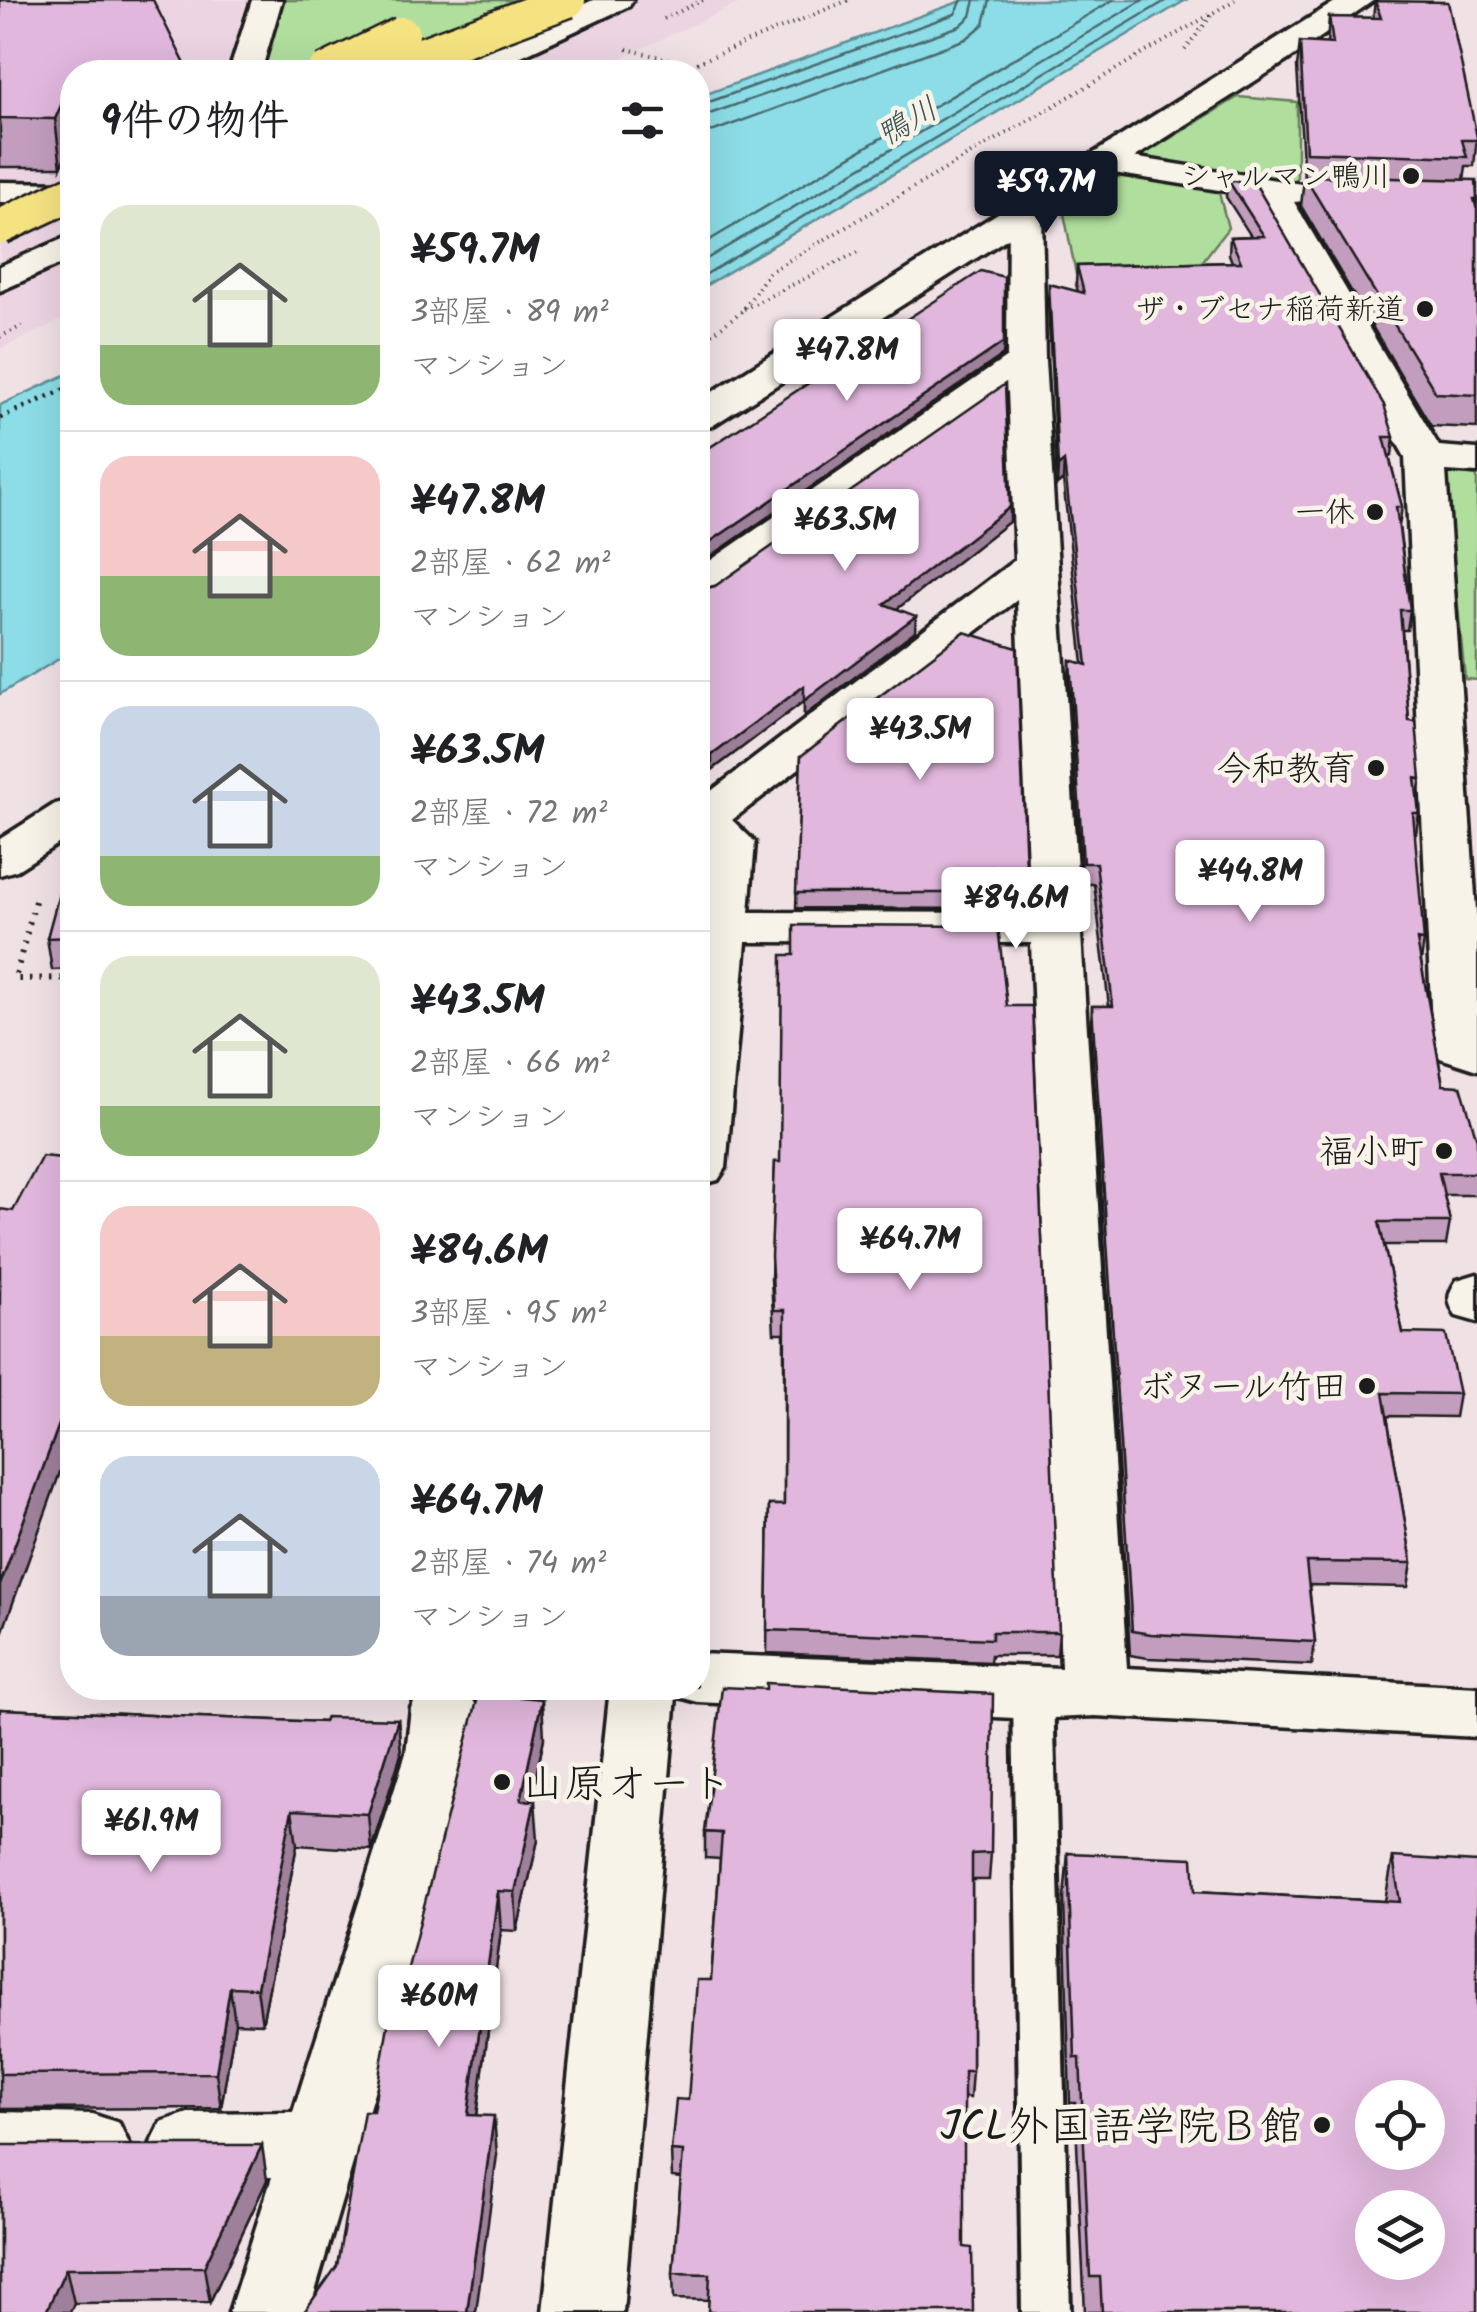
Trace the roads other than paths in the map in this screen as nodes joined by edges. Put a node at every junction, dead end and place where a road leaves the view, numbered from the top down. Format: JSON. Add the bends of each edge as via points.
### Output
{"nodes":[{"id":1,"x":267,"y":0,"type":"edge"},
{"id":2,"x":502,"y":0,"type":"edge"},
{"id":3,"x":568,"y":0,"type":"edge"},
{"id":4,"x":618,"y":0,"type":"edge"},
{"id":5,"x":1360,"y":0,"type":"edge"},
{"id":6,"x":438,"y":17,"type":"dead end"},
{"id":7,"x":249,"y":60,"type":"edge"},
{"id":8,"x":349,"y":60,"type":"edge"},
{"id":9,"x":381,"y":60,"type":"edge"},
{"id":10,"x":408,"y":60,"type":"edge"},
{"id":11,"x":488,"y":60,"type":"edge"},
{"id":12,"x":1107,"y":163,"type":"junction"},
{"id":13,"x":1270,"y":191,"type":"junction"},
{"id":14,"x":0,"y":192,"type":"edge"},
{"id":15,"x":60,"y":193,"type":"edge"},
{"id":16,"x":1332,"y":194,"type":"edge"},
{"id":17,"x":60,"y":199,"type":"edge"},
{"id":18,"x":1025,"y":210,"type":"junction"},
{"id":19,"x":0,"y":227,"type":"edge"},
{"id":20,"x":60,"y":252,"type":"edge"},
{"id":21,"x":0,"y":280,"type":"edge"},
{"id":22,"x":1026,"y":361,"type":"junction"},
{"id":23,"x":710,"y":410,"type":"edge"},
{"id":24,"x":1425,"y":457,"type":"junction"},
{"id":25,"x":1477,"y":461,"type":"edge"},
{"id":26,"x":1037,"y":564,"type":"junction"},
{"id":27,"x":710,"y":580,"type":"edge"},
{"id":28,"x":710,"y":811,"type":"edge"},
{"id":29,"x":60,"y":822,"type":"edge"},
{"id":30,"x":710,"y":826,"type":"edge"},
{"id":31,"x":0,"y":860,"type":"edge"},
{"id":32,"x":1463,"y":865,"type":"edge"},
{"id":33,"x":722,"y":926,"type":"junction"},
{"id":34,"x":1056,"y":928,"type":"junction"},
{"id":35,"x":710,"y":1047,"type":"edge"},
{"id":36,"x":1477,"y":1054,"type":"edge"},
{"id":37,"x":1477,"y":1293,"type":"edge"},
{"id":38,"x":1477,"y":1303,"type":"edge"},
{"id":39,"x":710,"y":1678,"type":"edge"},
{"id":40,"x":1064,"y":1692,"type":"junction"},
{"id":41,"x":642,"y":1700,"type":"edge"},
{"id":42,"x":434,"y":1707,"type":"edge"},
{"id":43,"x":1477,"y":1712,"type":"edge"},
{"id":44,"x":0,"y":2144,"type":"edge"},
{"id":45,"x":319,"y":2144,"type":"junction"},
{"id":46,"x":269,"y":2312,"type":"edge"},
{"id":47,"x":583,"y":2312,"type":"edge"},
{"id":48,"x":1046,"y":2312,"type":"edge"}],
"edges":[{"from":1,"to":7,"type":"street"},
{"from":2,"to":9,"type":"highway"},
{"from":3,"to":10,"type":"highway","bridge":true},
{"from":4,"to":11,"type":"street"},
{"from":5,"to":12,"type":"street"},
{"from":6,"to":8,"type":"highway","bridge":true},
{"from":12,"to":13,"type":"street"},
{"from":12,"to":18,"type":"street"},
{"from":13,"to":16,"type":"street"},
{"from":13,"to":24,"type":"street"},
{"from":14,"to":15,"type":"street"},
{"from":17,"to":19,"type":"highway","bridge":true},
{"from":18,"to":22,"type":"street"},
{"from":18,"to":23,"type":"street"},
{"from":20,"to":21,"type":"street"},
{"from":22,"to":26,"type":"street"},
{"from":22,"to":27,"type":"street"},
{"from":24,"to":25,"type":"street"},
{"from":24,"to":32,"type":"street"},
{"from":26,"to":28,"type":"street"},
{"from":26,"to":34,"type":"street"},
{"from":29,"to":31,"type":"street"},
{"from":30,"to":33,"type":"street","via":[[731,842]]},
{"from":32,"to":36,"type":"street","via":[[1460,1046]]},
{"from":33,"to":34,"type":"street"},
{"from":33,"to":35,"type":"street"},
{"from":34,"to":40,"type":"street"},
{"from":37,"to":38,"type":"street"},
{"from":39,"to":40,"type":"street"},
{"from":40,"to":43,"type":"street"},
{"from":40,"to":48,"type":"lane"},
{"from":41,"to":47,"type":"street"},
{"from":42,"to":45,"type":"street","via":[[440,1753]]},
{"from":44,"to":45,"type":"street"},
{"from":45,"to":46,"type":"street"}]}
